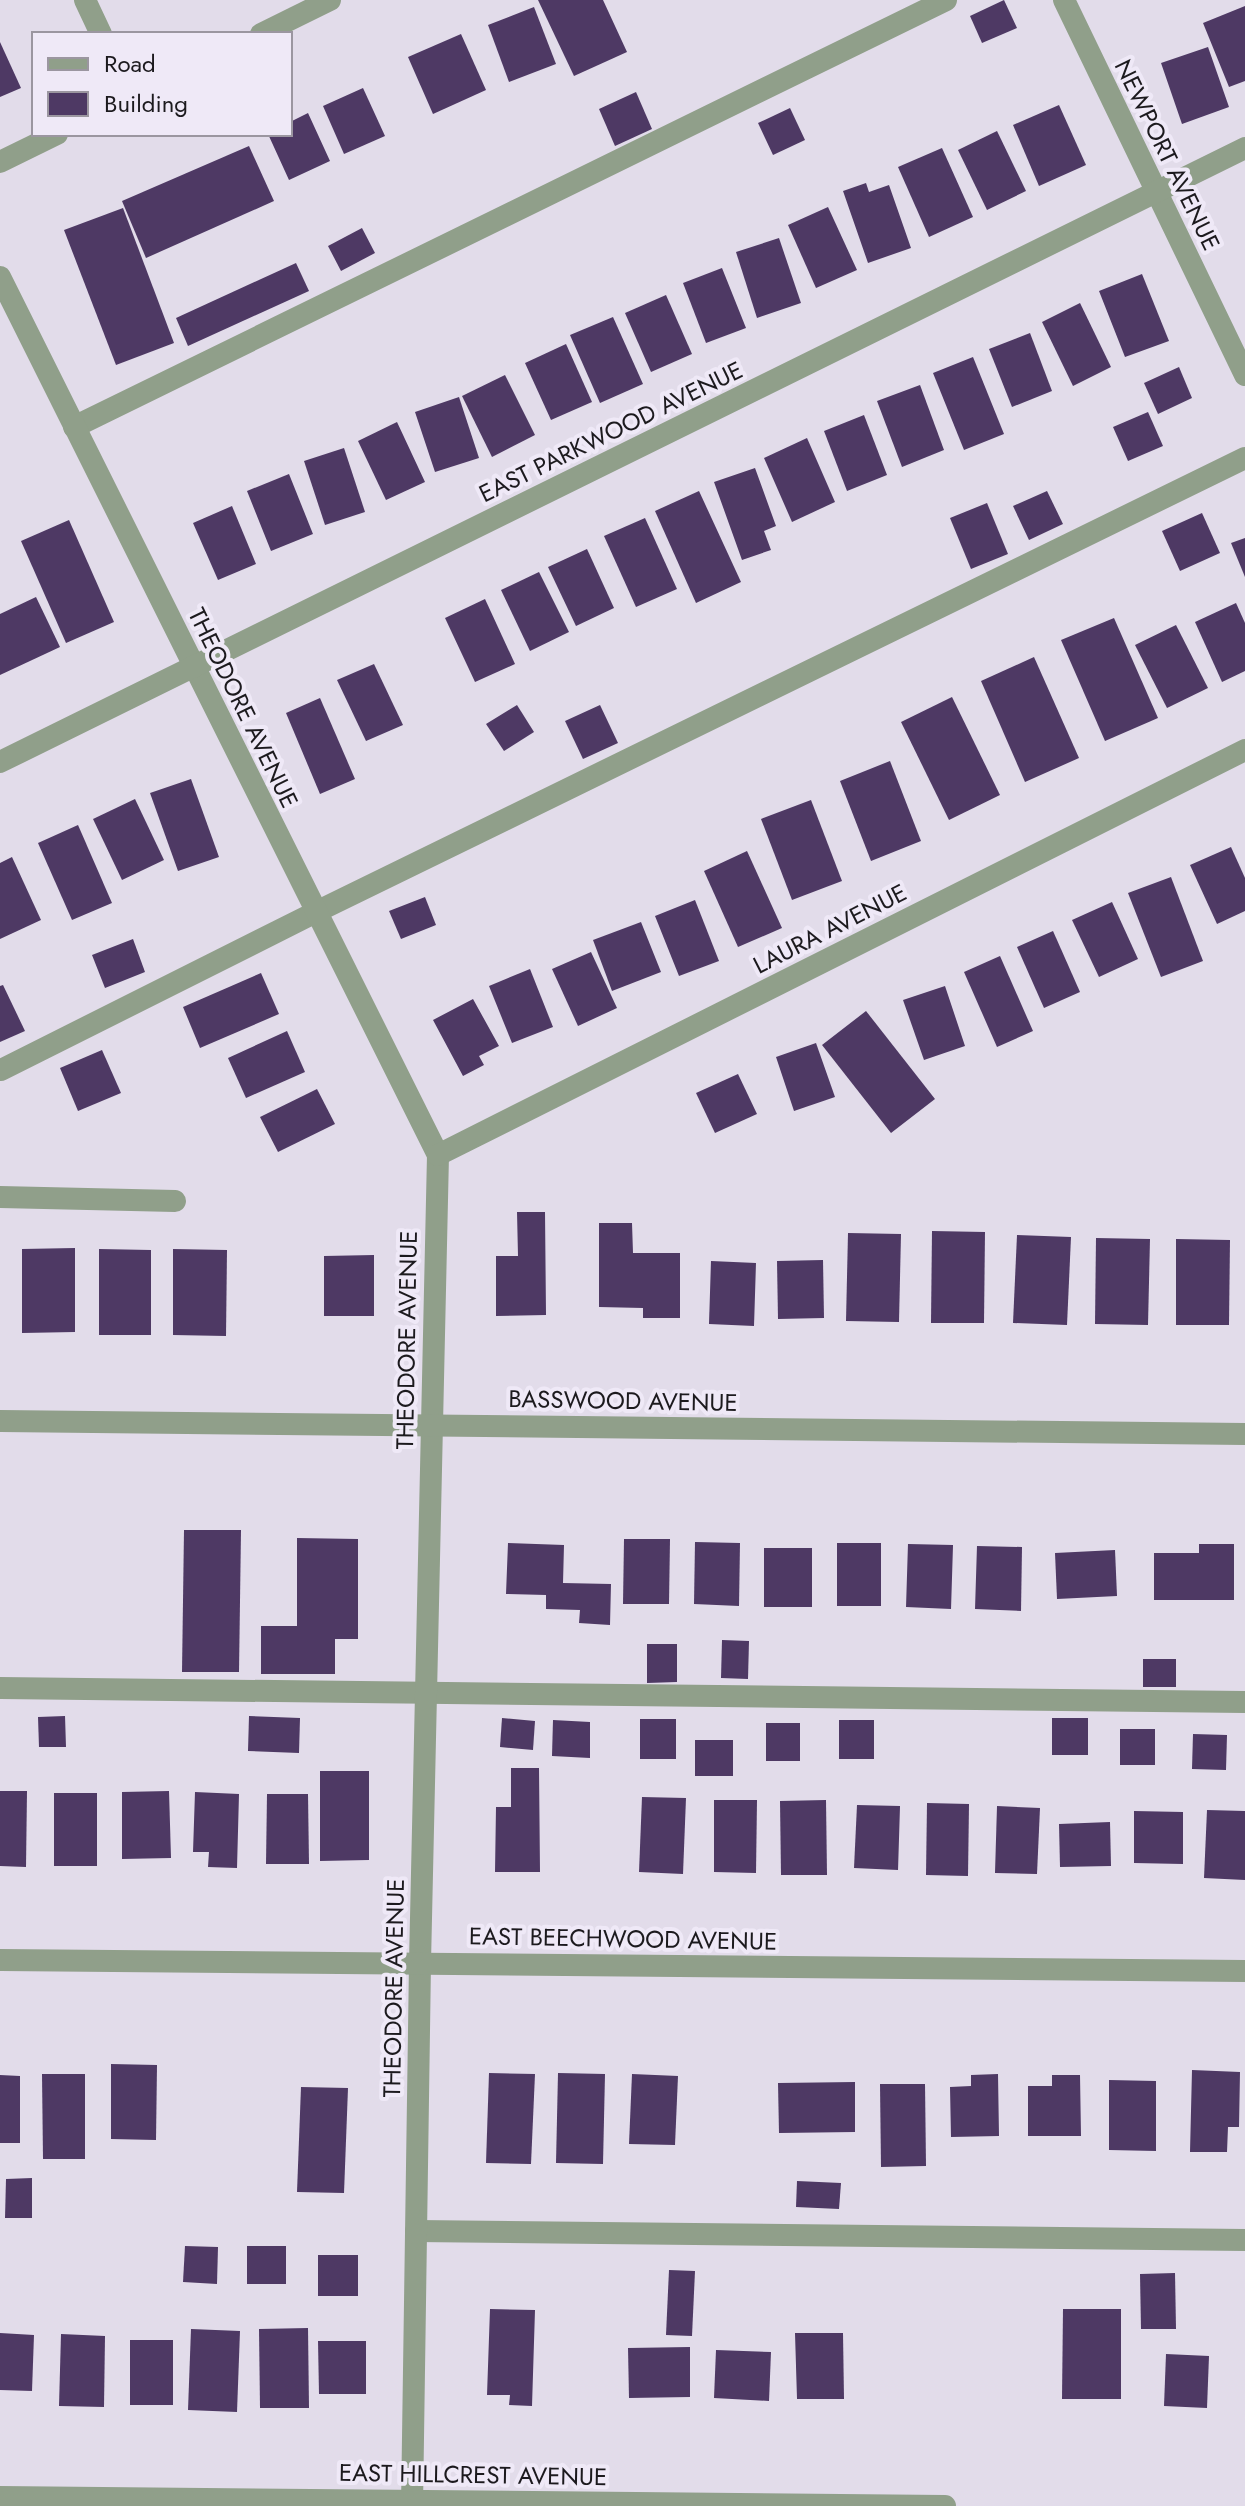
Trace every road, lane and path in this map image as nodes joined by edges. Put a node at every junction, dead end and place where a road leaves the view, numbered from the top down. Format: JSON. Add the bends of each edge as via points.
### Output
{"nodes":[{"id":1,"x":85,"y":0,"type":"edge"},
{"id":2,"x":330,"y":0,"type":"edge"},
{"id":3,"x":946,"y":0,"type":"edge"},
{"id":4,"x":1064,"y":0,"type":"edge"},
{"id":5,"x":100,"y":32,"type":"edge"},
{"id":6,"x":265,"y":32,"type":"edge"},
{"id":7,"x":53,"y":136,"type":"edge"},
{"id":8,"x":1245,"y":148,"type":"edge"},
{"id":9,"x":0,"y":162,"type":"edge"},
{"id":10,"x":1157,"y":192,"type":"junction"},
{"id":11,"x":0,"y":277,"type":"edge"},
{"id":12,"x":1245,"y":375,"type":"edge"},
{"id":13,"x":74,"y":427,"type":"junction"},
{"id":14,"x":1245,"y":458,"type":"edge"},
{"id":15,"x":194,"y":667,"type":"junction"},
{"id":16,"x":1245,"y":750,"type":"edge"},
{"id":17,"x":0,"y":762,"type":"edge"},
{"id":18,"x":316,"y":912,"type":"junction"},
{"id":19,"x":1,"y":1070,"type":"edge"},
{"id":20,"x":438,"y":1155,"type":"junction"},
{"id":21,"x":0,"y":1197,"type":"edge"},
{"id":22,"x":175,"y":1201,"type":"dead end"},
{"id":23,"x":0,"y":1421,"type":"edge"},
{"id":24,"x":431,"y":1424,"type":"junction"},
{"id":25,"x":1245,"y":1434,"type":"edge"},
{"id":26,"x":0,"y":1688,"type":"edge"},
{"id":27,"x":425,"y":1691,"type":"junction"},
{"id":28,"x":1245,"y":1702,"type":"edge"},
{"id":29,"x":0,"y":1960,"type":"edge"},
{"id":30,"x":420,"y":1963,"type":"junction"},
{"id":31,"x":1245,"y":1971,"type":"edge"},
{"id":32,"x":416,"y":2231,"type":"junction"},
{"id":33,"x":1245,"y":2240,"type":"edge"},
{"id":34,"x":0,"y":2497,"type":"edge"},
{"id":35,"x":412,"y":2503,"type":"edge"},
{"id":36,"x":945,"y":2506,"type":"edge"}],
"edges":[{"from":1,"to":5,"type":"street"},
{"from":2,"to":6,"type":"street"},
{"from":3,"to":13,"type":"street"},
{"from":4,"to":10,"type":"street","name":"NEWPORT AVENUE"},
{"from":7,"to":9,"type":"street"},
{"from":8,"to":10,"type":"street","name":"EAST PARKWOOD AVENUE"},
{"from":10,"to":12,"type":"street","name":"NEWPORT AVENUE"},
{"from":10,"to":15,"type":"street","name":"EAST PARKWOOD AVENUE"},
{"from":11,"to":13,"type":"street","name":"THEODORE AVENUE"},
{"from":13,"to":15,"type":"street","name":"THEODORE AVENUE"},
{"from":14,"to":18,"type":"street"},
{"from":15,"to":17,"type":"street","name":"EAST PARKWOOD AVENUE"},
{"from":15,"to":18,"type":"street","name":"THEODORE AVENUE"},
{"from":16,"to":20,"type":"street","name":"LAURA AVENUE"},
{"from":18,"to":19,"type":"street"},
{"from":18,"to":20,"type":"street","name":"THEODORE AVENUE"},
{"from":20,"to":24,"type":"street","name":"THEODORE AVENUE"},
{"from":21,"to":22,"type":"street"},
{"from":23,"to":24,"type":"street","name":"BASSWOOD AVENUE"},
{"from":24,"to":25,"type":"street","name":"BASSWOOD AVENUE"},
{"from":24,"to":27,"type":"street","name":"THEODORE AVENUE"},
{"from":26,"to":27,"type":"street"},
{"from":27,"to":28,"type":"street"},
{"from":27,"to":30,"type":"street","name":"THEODORE AVENUE"},
{"from":29,"to":30,"type":"street","name":"EAST BEECHWOOD AVENUE"},
{"from":30,"to":31,"type":"street","name":"EAST BEECHWOOD AVENUE"},
{"from":30,"to":32,"type":"street","name":"THEODORE AVENUE"},
{"from":32,"to":33,"type":"street"},
{"from":32,"to":35,"type":"street","name":"THEODORE AVENUE"},
{"from":34,"to":35,"type":"street","name":"EAST HILLCREST AVENUE"},
{"from":35,"to":36,"type":"street","name":"EAST HILLCREST AVENUE"}]}
